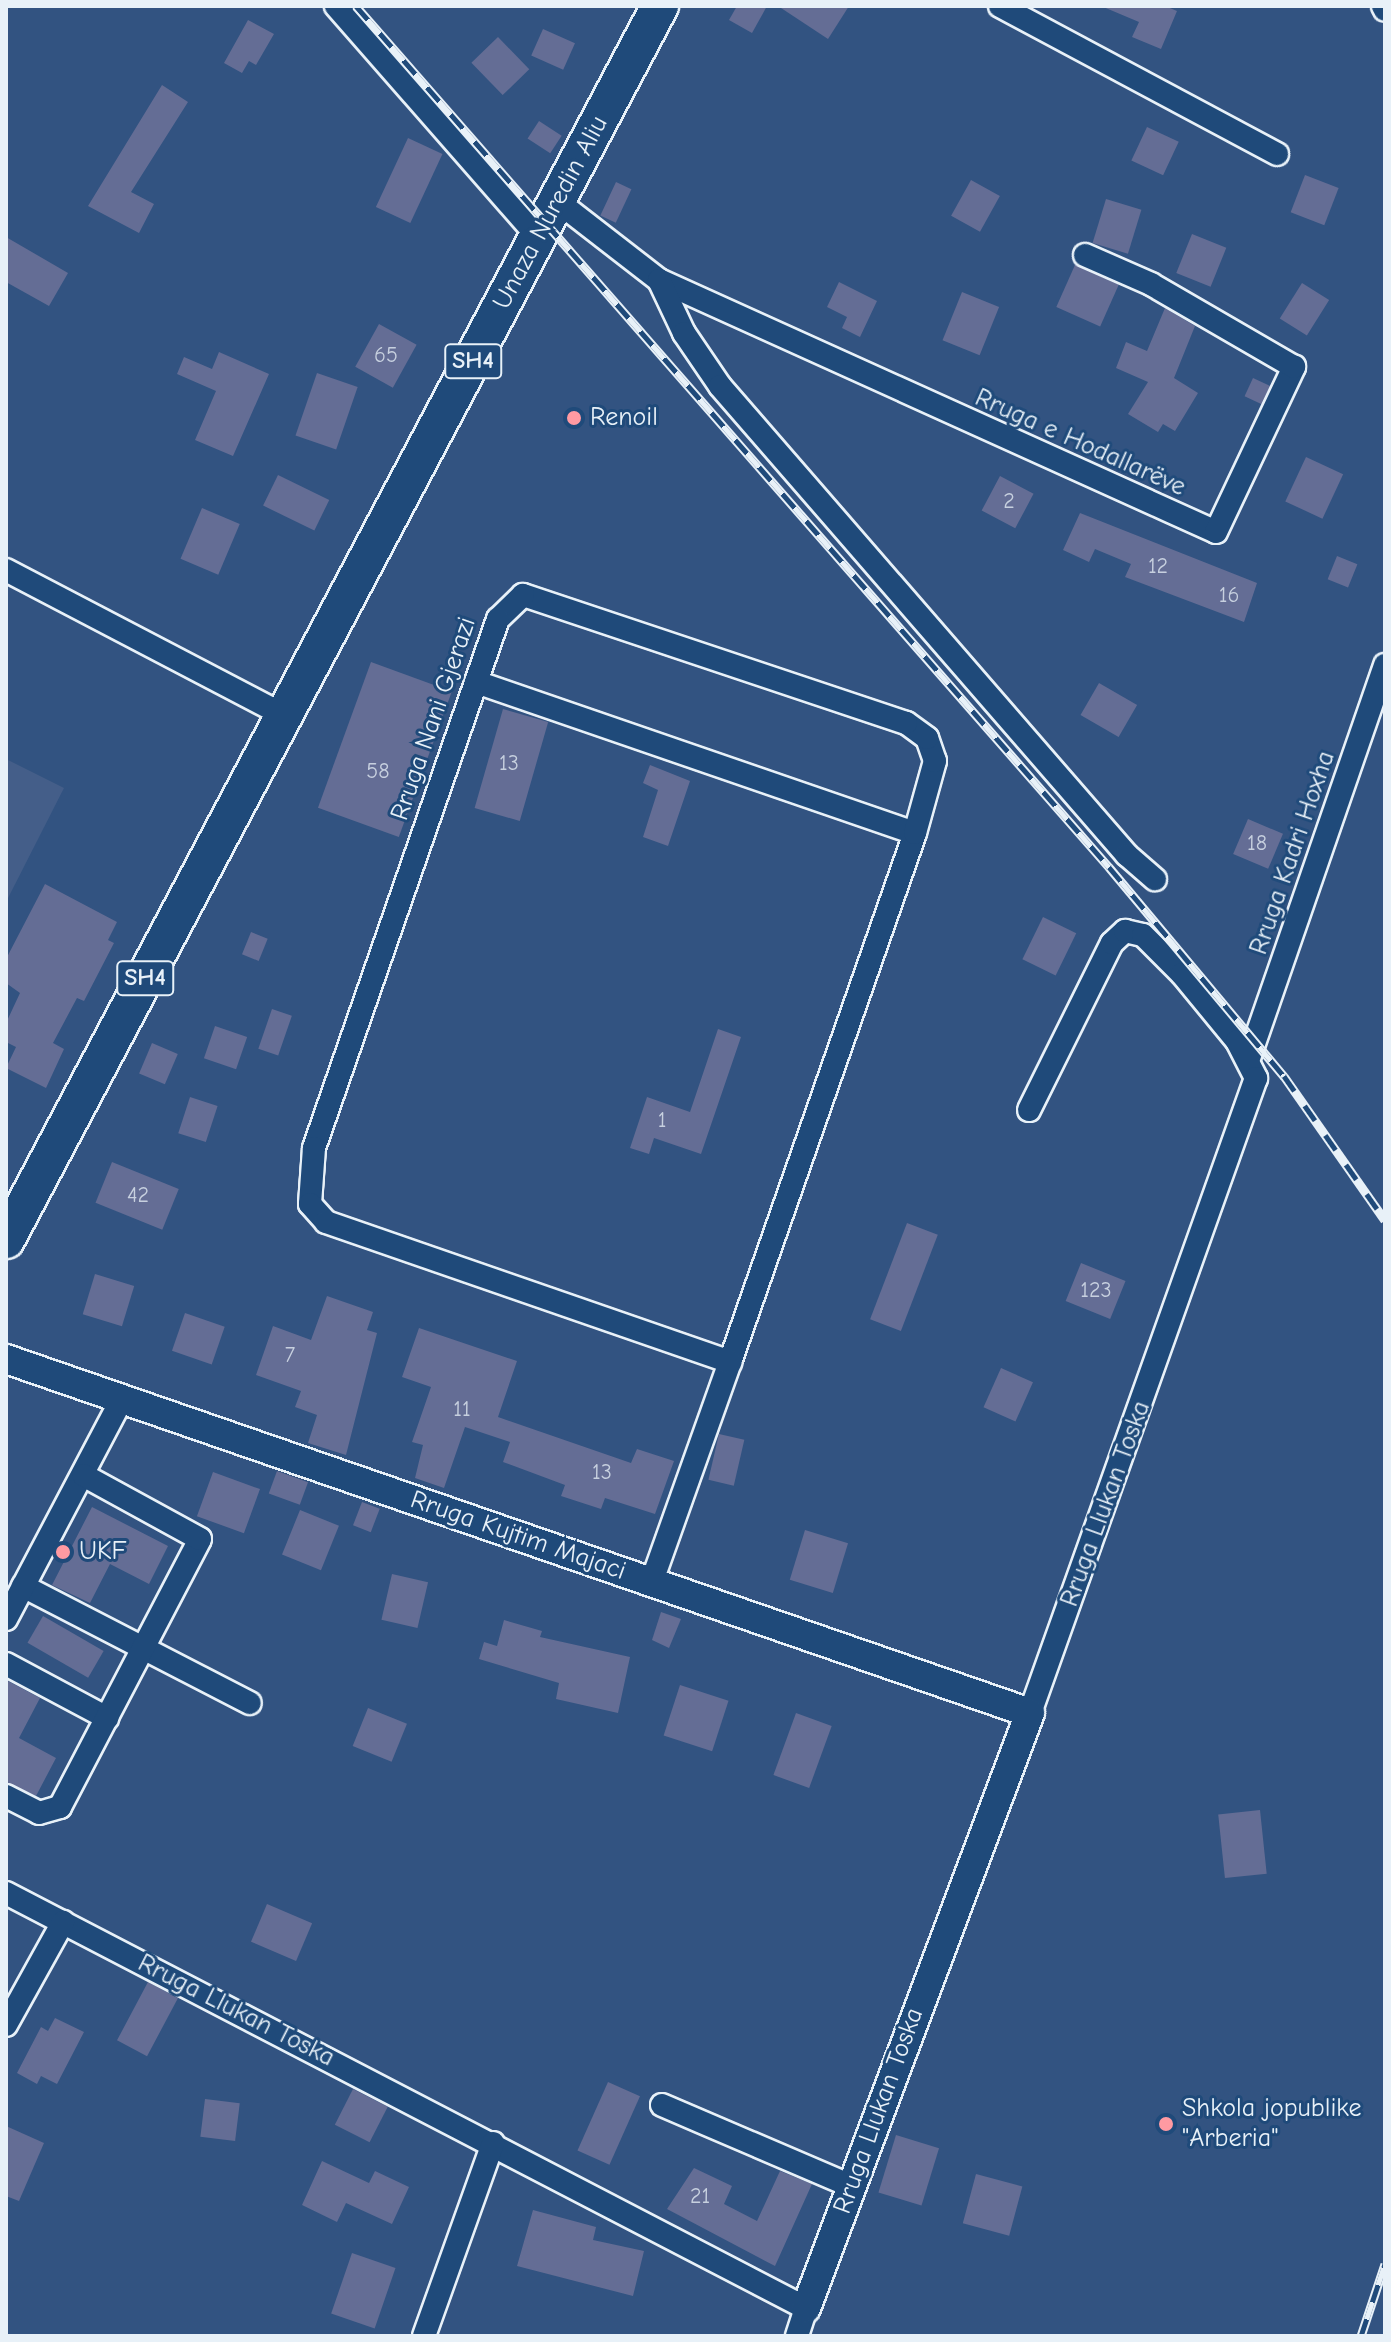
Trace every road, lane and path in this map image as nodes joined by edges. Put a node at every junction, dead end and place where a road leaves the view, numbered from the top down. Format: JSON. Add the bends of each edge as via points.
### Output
{"nodes":[{"id":1,"x":336,"y":6,"type":"edge"},
{"id":2,"x":660,"y":6,"type":"edge"},
{"id":3,"x":1000,"y":6,"type":"edge"},
{"id":4,"x":1277,"y":154,"type":"dead end"},
{"id":5,"x":557,"y":201,"type":"junction"},
{"id":6,"x":538,"y":237,"type":"junction"},
{"id":7,"x":1085,"y":255,"type":"dead end"},
{"id":8,"x":659,"y":280,"type":"junction"},
{"id":9,"x":6,"y":570,"type":"edge"},
{"id":10,"x":1385,"y":665,"type":"edge"},
{"id":11,"x":476,"y":682,"type":"junction"},
{"id":12,"x":285,"y":716,"type":"junction"},
{"id":13,"x":915,"y":833,"type":"junction"},
{"id":14,"x":1155,"y":879,"type":"dead end"},
{"id":15,"x":1249,"y":1058,"type":"junction"},
{"id":16,"x":1029,"y":1110,"type":"dead end"},
{"id":17,"x":6,"y":1240,"type":"edge"},
{"id":18,"x":6,"y":1359,"type":"edge"},
{"id":19,"x":730,"y":1362,"type":"junction"},
{"id":20,"x":122,"y":1399,"type":"junction"},
{"id":21,"x":83,"y":1475,"type":"junction"},
{"id":22,"x":652,"y":1581,"type":"junction"},
{"id":23,"x":23,"y":1586,"type":"junction"},
{"id":24,"x":6,"y":1619,"type":"edge"},
{"id":25,"x":143,"y":1651,"type":"junction"},
{"id":26,"x":6,"y":1664,"type":"edge"},
{"id":27,"x":250,"y":1703,"type":"dead end"},
{"id":28,"x":1030,"y":1713,"type":"junction"},
{"id":29,"x":107,"y":1718,"type":"junction"},
{"id":30,"x":6,"y":1796,"type":"edge"},
{"id":31,"x":6,"y":1893,"type":"edge"},
{"id":32,"x":63,"y":1922,"type":"junction"},
{"id":33,"x":6,"y":2025,"type":"edge"},
{"id":34,"x":662,"y":2105,"type":"dead end"},
{"id":35,"x":493,"y":2143,"type":"junction"},
{"id":36,"x":851,"y":2186,"type":"junction"},
{"id":37,"x":806,"y":2308,"type":"junction"},
{"id":38,"x":424,"y":2336,"type":"edge"},
{"id":39,"x":797,"y":2336,"type":"edge"}],
"edges":[{"from":1,"to":6,"type":"street"},
{"from":2,"to":5,"type":"main road","name":"Unaza Nuredin Aliu","number":"SH4"},
{"from":3,"to":4,"type":"street"},
{"from":5,"to":6,"type":"main road","name":"Unaza Nuredin Aliu","number":"SH4"},
{"from":5,"to":8,"type":"street","name":"Rruga e Hodallarëve"},
{"from":6,"to":12,"type":"main road","name":"Unaza Nuredin Aliu","number":"SH4"},
{"from":7,"to":8,"type":"street","name":"Rruga e Hodallarëve","via":[[1151,284],[1294,367],[1216,532]]},
{"from":8,"to":14,"type":"street","via":[[684,333],[720,386],[1127,855]]},
{"from":9,"to":12,"type":"street"},
{"from":10,"to":15,"type":"street","name":"Rruga Kadri Hoxha"},
{"from":11,"to":13,"type":"street"},
{"from":11,"to":13,"type":"street","name":"Rruga Nani Gjerazi","via":[[504,608],[533,594],[887,715],[919,731],[933,748],[931,789]]},
{"from":11,"to":19,"type":"street","name":"Rruga Nani Gjerazi","via":[[314,1148],[310,1204],[326,1222]]},
{"from":12,"to":17,"type":"main road","number":"SH4"},
{"from":13,"to":19,"type":"street","name":"Rruga Nani Gjerazi"},
{"from":15,"to":16,"type":"street","via":[[1151,942],[1125,931],[1112,943]]},
{"from":15,"to":28,"type":"street","name":"Rruga Llukan Toska","via":[[1254,1089]]},
{"from":18,"to":20,"type":"street","name":"Rruga Kujtim Majaci"},
{"from":19,"to":22,"type":"street","name":"Rruga Nani Gjerazi"},
{"from":20,"to":21,"type":"street"},
{"from":20,"to":22,"type":"street","name":"Rruga Kujtim Majaci"},
{"from":21,"to":23,"type":"street"},
{"from":21,"to":25,"type":"street","via":[[200,1539]]},
{"from":22,"to":28,"type":"street","name":"Rruga Kujtim Majaci"},
{"from":23,"to":24,"type":"street"},
{"from":23,"to":25,"type":"street"},
{"from":25,"to":27,"type":"street"},
{"from":25,"to":29,"type":"street"},
{"from":26,"to":29,"type":"street"},
{"from":28,"to":36,"type":"street","name":"Rruga Llukan Toska"},
{"from":29,"to":30,"type":"street","via":[[60,1807],[39,1813]]},
{"from":31,"to":32,"type":"street","name":"Rruga Llukan Toska"},
{"from":32,"to":33,"type":"street"},
{"from":32,"to":35,"type":"street","name":"Rruga Llukan Toska"},
{"from":34,"to":36,"type":"street"},
{"from":35,"to":37,"type":"street","name":"Rruga Llukan Toska"},
{"from":35,"to":38,"type":"street"},
{"from":36,"to":37,"type":"street","name":"Rruga Llukan Toska"},
{"from":37,"to":39,"type":"street","name":"Rruga Llukan Toska"}]}
